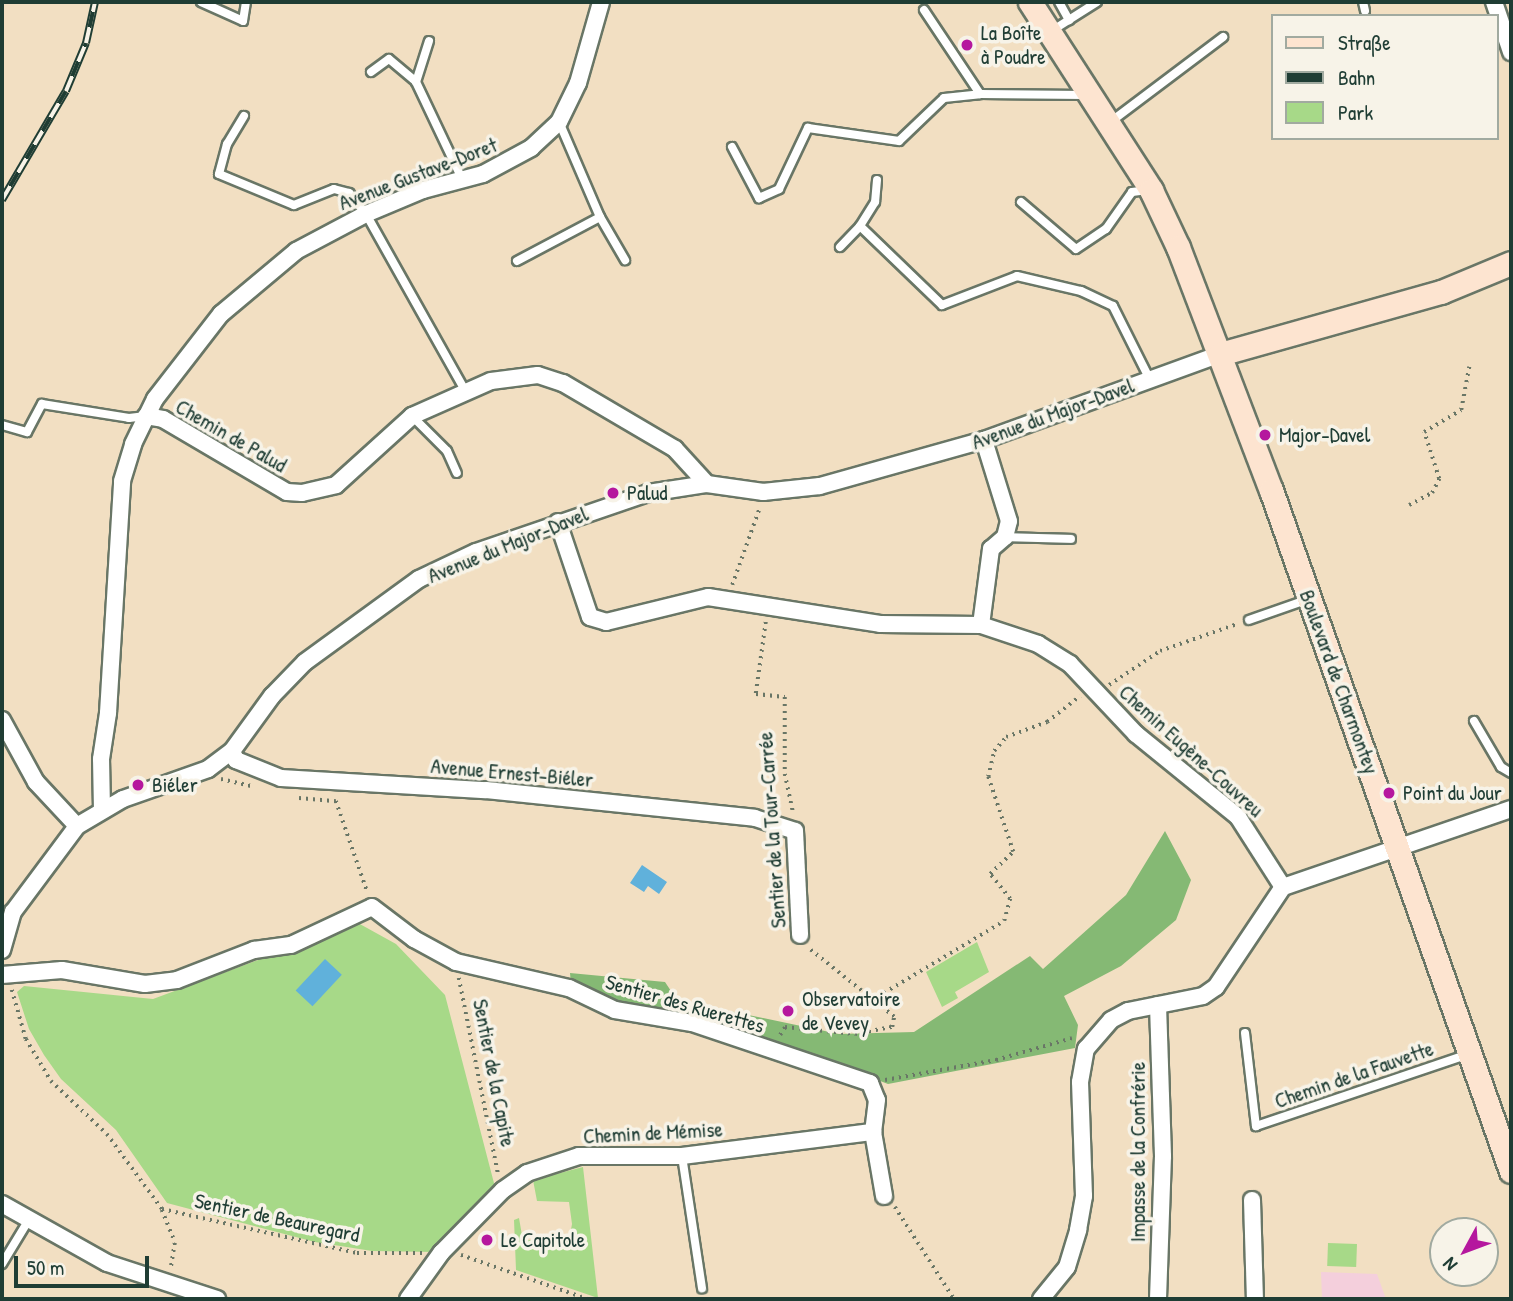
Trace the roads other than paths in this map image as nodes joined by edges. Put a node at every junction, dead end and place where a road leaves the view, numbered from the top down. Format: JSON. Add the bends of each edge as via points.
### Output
{"nodes":[{"id":1,"x":201,"y":2,"type":"edge"},
{"id":2,"x":246,"y":2,"type":"edge"},
{"id":3,"x":601,"y":2,"type":"edge"},
{"id":4,"x":1030,"y":2,"type":"edge"},
{"id":5,"x":1059,"y":2,"type":"edge"},
{"id":6,"x":1097,"y":2,"type":"edge"},
{"id":7,"x":1363,"y":2,"type":"edge"},
{"id":8,"x":924,"y":10,"type":"dead end"},
{"id":9,"x":1366,"y":12,"type":"dead end"},
{"id":10,"x":1499,"y":17,"type":"edge"},
{"id":11,"x":1060,"y":26,"type":"junction"},
{"id":12,"x":1223,"y":37,"type":"dead end"},
{"id":13,"x":429,"y":41,"type":"dead end"},
{"id":14,"x":1511,"y":52,"type":"edge"},
{"id":15,"x":371,"y":72,"type":"dead end"},
{"id":16,"x":416,"y":82,"type":"junction"},
{"id":17,"x":980,"y":94,"type":"junction"},
{"id":18,"x":1092,"y":95,"type":"junction"},
{"id":19,"x":244,"y":116,"type":"dead end"},
{"id":20,"x":559,"y":122,"type":"junction"},
{"id":21,"x":1109,"y":123,"type":"junction"},
{"id":22,"x":733,"y":148,"type":"dead end"},
{"id":23,"x":877,"y":180,"type":"dead end"},
{"id":24,"x":463,"y":181,"type":"junction"},
{"id":25,"x":1151,"y":190,"type":"junction"},
{"id":26,"x":1021,"y":202,"type":"dead end"},
{"id":27,"x":366,"y":214,"type":"junction"},
{"id":28,"x":600,"y":217,"type":"junction"},
{"id":29,"x":860,"y":226,"type":"junction"},
{"id":30,"x":840,"y":247,"type":"dead end"},
{"id":31,"x":625,"y":260,"type":"dead end"},
{"id":32,"x":517,"y":261,"type":"dead end"},
{"id":33,"x":1511,"y":263,"type":"edge"},
{"id":34,"x":1220,"y":354,"type":"junction"},
{"id":35,"x":1149,"y":378,"type":"junction"},
{"id":36,"x":466,"y":392,"type":"junction"},
{"id":37,"x":146,"y":416,"type":"junction"},
{"id":38,"x":412,"y":416,"type":"junction"},
{"id":39,"x":2,"y":425,"type":"edge"},
{"id":40,"x":985,"y":440,"type":"junction"},
{"id":41,"x":457,"y":474,"type":"dead end"},
{"id":42,"x":707,"y":484,"type":"junction"},
{"id":43,"x":558,"y":522,"type":"junction"},
{"id":44,"x":1004,"y":537,"type":"junction"},
{"id":45,"x":1071,"y":539,"type":"dead end"},
{"id":46,"x":1310,"y":599,"type":"junction"},
{"id":47,"x":1249,"y":620,"type":"road end"},
{"id":48,"x":981,"y":625,"type":"junction"},
{"id":49,"x":2,"y":720,"type":"edge"},
{"id":50,"x":1474,"y":721,"type":"dead end"},
{"id":51,"x":232,"y":751,"type":"junction"},
{"id":52,"x":1511,"y":773,"type":"edge"},
{"id":53,"x":1511,"y":809,"type":"edge"},
{"id":54,"x":102,"y":810,"type":"junction"},
{"id":55,"x":77,"y":826,"type":"junction"},
{"id":56,"x":795,"y":831,"type":"joint"},
{"id":57,"x":1398,"y":848,"type":"junction"},
{"id":58,"x":1283,"y":887,"type":"junction"},
{"id":59,"x":800,"y":935,"type":"road end"},
{"id":60,"x":2,"y":950,"type":"edge"},
{"id":61,"x":6,"y":977,"type":"edge"},
{"id":62,"x":1158,"y":1006,"type":"junction"},
{"id":63,"x":1245,"y":1033,"type":"dead end"},
{"id":64,"x":1472,"y":1053,"type":"junction"},
{"id":65,"x":873,"y":1132,"type":"junction"},
{"id":66,"x":682,"y":1156,"type":"junction"},
{"id":67,"x":1510,"y":1159,"type":"edge"},
{"id":68,"x":884,"y":1196,"type":"road end"},
{"id":69,"x":1252,"y":1200,"type":"dead end"},
{"id":70,"x":2,"y":1204,"type":"edge"},
{"id":71,"x":27,"y":1221,"type":"junction"},
{"id":72,"x":2,"y":1264,"type":"edge"},
{"id":73,"x":702,"y":1288,"type":"dead end"},
{"id":74,"x":217,"y":1299,"type":"edge"},
{"id":75,"x":408,"y":1299,"type":"edge"},
{"id":76,"x":1041,"y":1299,"type":"edge"},
{"id":77,"x":1158,"y":1299,"type":"edge"},
{"id":78,"x":1255,"y":1299,"type":"edge"}],
"edges":[{"from":1,"to":2,"type":"lane","via":[[243,21]]},
{"from":3,"to":20,"type":"street","name":"Avenue Gustave-Doret","via":[[578,83]]},
{"from":4,"to":11,"type":"street","name":"Boulevard de Charmontey"},
{"from":5,"to":11,"type":"lane"},
{"from":6,"to":11,"type":"lane"},
{"from":7,"to":9,"type":"lane"},
{"from":8,"to":17,"type":"lane"},
{"from":10,"to":14,"type":"street"},
{"from":11,"to":18,"type":"street","name":"Boulevard de Charmontey"},
{"from":12,"to":21,"type":"lane"},
{"from":13,"to":16,"type":"lane"},
{"from":15,"to":16,"type":"lane","via":[[389,60]]},
{"from":16,"to":24,"type":"lane"},
{"from":17,"to":18,"type":"lane"},
{"from":17,"to":22,"type":"lane","via":[[944,98],[900,141],[808,128],[779,189],[759,198]]},
{"from":18,"to":21,"type":"street","name":"Boulevard de Charmontey"},
{"from":19,"to":27,"type":"lane","via":[[227,144],[219,174],[294,205],[334,189],[349,193]]},
{"from":20,"to":24,"type":"street","name":"Avenue Gustave-Doret","via":[[515,159]]},
{"from":20,"to":28,"type":"lane"},
{"from":21,"to":25,"type":"street","name":"Boulevard de Charmontey"},
{"from":23,"to":29,"type":"lane","via":[[876,202]]},
{"from":24,"to":27,"type":"street","name":"Avenue Gustave-Doret","via":[[424,190]]},
{"from":25,"to":26,"type":"lane","via":[[1132,192],[1106,229],[1076,248]]},
{"from":25,"to":34,"type":"street","name":"Boulevard de Charmontey"},
{"from":27,"to":36,"type":"lane"},
{"from":27,"to":37,"type":"street","name":"Avenue Gustave-Doret","via":[[296,251],[246,290],[189,351]]},
{"from":28,"to":31,"type":"lane"},
{"from":28,"to":32,"type":"lane"},
{"from":29,"to":30,"type":"lane"},
{"from":29,"to":35,"type":"lane","via":[[942,305],[1017,276],[1081,291],[1113,306]]},
{"from":33,"to":34,"type":"street","name":"Avenue du Major-Davel","via":[[1430,296]]},
{"from":34,"to":35,"type":"street","name":"Avenue du Major-Davel"},
{"from":34,"to":46,"type":"street","name":"Boulevard de Charmontey"},
{"from":35,"to":40,"type":"street","name":"Avenue du Major-Davel"},
{"from":36,"to":38,"type":"street","name":"Chemin de Palud"},
{"from":36,"to":42,"type":"street","name":"Chemin de Palud","via":[[513,377],[538,375],[563,383],[675,449]]},
{"from":37,"to":38,"type":"street","name":"Chemin de Palud","via":[[163,419],[287,492],[302,494],[335,485]]},
{"from":37,"to":39,"type":"lane","via":[[129,418],[42,404],[27,432]]},
{"from":37,"to":54,"type":"street","name":"Chemin de Palud","via":[[122,481],[108,713],[101,759]]},
{"from":38,"to":41,"type":"lane","via":[[447,451]]},
{"from":40,"to":42,"type":"street","name":"Avenue du Major-Davel","via":[[820,486],[762,492]]},
{"from":40,"to":44,"type":"street","via":[[1009,521]]},
{"from":42,"to":43,"type":"street","name":"Avenue du Major-Davel","via":[[648,493]]},
{"from":43,"to":48,"type":"street","name":"Chemin Eugène-Couvreu","via":[[590,617],[606,622],[708,597],[880,624]]},
{"from":43,"to":51,"type":"street","name":"Avenue du Major-Davel","via":[[419,579],[305,662],[272,696]]},
{"from":44,"to":45,"type":"lane"},
{"from":44,"to":48,"type":"street","via":[[990,549]]},
{"from":46,"to":47,"type":"lane"},
{"from":46,"to":57,"type":"street","name":"Boulevard de Charmontey"},
{"from":48,"to":58,"type":"street","name":"Chemin Eugène-Couvreu","via":[[1038,644],[1070,664],[1145,742],[1238,817]]},
{"from":49,"to":55,"type":"street","via":[[36,782]]},
{"from":50,"to":52,"type":"lane","via":[[1501,767]]},
{"from":51,"to":54,"type":"street","name":"Avenue du Major-Davel","via":[[190,778]]},
{"from":51,"to":56,"type":"street","name":"Avenue Ernest-Biéler","via":[[236,760],[281,778],[702,810],[755,818]]},
{"from":53,"to":57,"type":"street"},
{"from":54,"to":55,"type":"street","name":"Avenue du Major-Davel"},
{"from":55,"to":60,"type":"street","name":"Avenue du Major-Davel","via":[[13,912]]},
{"from":56,"to":59,"type":"street","name":"Sentier de la Tour-Carrée"},
{"from":57,"to":58,"type":"street"},
{"from":57,"to":64,"type":"street","name":"Boulevard de Charmontey"},
{"from":58,"to":62,"type":"street","via":[[1216,987],[1203,996]]},
{"from":61,"to":65,"type":"street","name":"Sentier des Ruerettes","via":[[62,970],[145,984],[177,980],[254,950],[292,944],[372,907],[414,939],[456,962],[569,988],[615,1010],[692,1023],[870,1083],[877,1100]]},
{"from":62,"to":76,"type":"street","via":[[1128,1011],[1111,1020],[1086,1049],[1080,1082],[1084,1196],[1078,1230],[1067,1267]]},
{"from":62,"to":77,"type":"street","name":"Impasse de la Confrérie","via":[[1163,1156]]},
{"from":63,"to":64,"type":"lane","name":"Chemin de la Fauvette","via":[[1256,1126]]},
{"from":64,"to":67,"type":"street","name":"Boulevard de Charmontey"},
{"from":65,"to":66,"type":"street","name":"Chemin de Mémise"},
{"from":65,"to":68,"type":"street"},
{"from":66,"to":73,"type":"lane"},
{"from":66,"to":75,"type":"street","name":"Chemin de Mémise","via":[[579,1156],[527,1173],[503,1190],[441,1253]]},
{"from":69,"to":78,"type":"street"},
{"from":70,"to":71,"type":"street"},
{"from":71,"to":72,"type":"lane"},
{"from":71,"to":74,"type":"street","via":[[107,1263]]}]}
